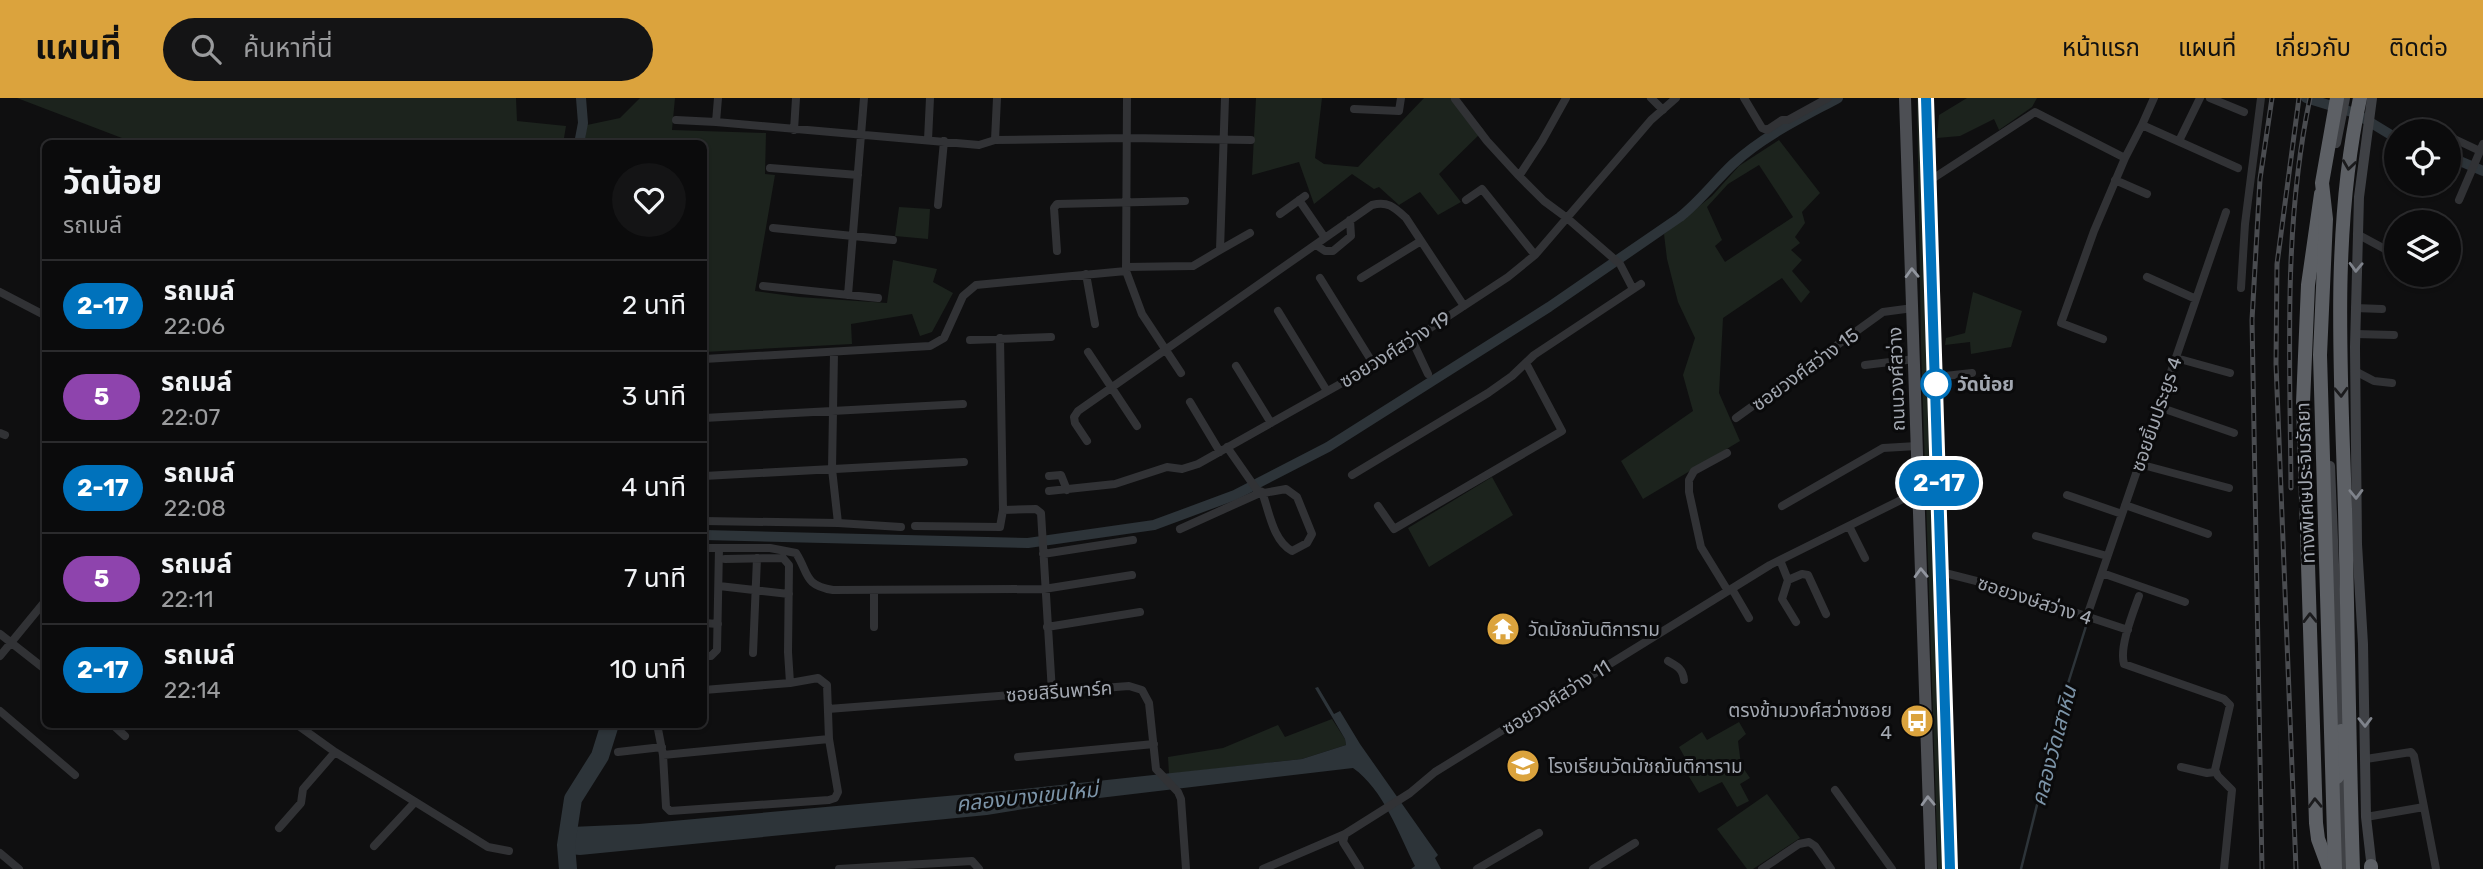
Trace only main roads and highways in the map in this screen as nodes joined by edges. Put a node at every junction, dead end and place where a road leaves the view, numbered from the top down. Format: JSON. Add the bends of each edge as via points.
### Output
{"nodes":[{"id":1,"x":1905,"y":98,"type":"edge"},
{"id":2,"x":1926,"y":98,"type":"edge"},
{"id":3,"x":2337,"y":98,"type":"edge"},
{"id":4,"x":2345,"y":98,"type":"edge"},
{"id":5,"x":2360,"y":98,"type":"edge"},
{"id":6,"x":2372,"y":98,"type":"edge"},
{"id":7,"x":2341,"y":727,"type":"junction"},
{"id":8,"x":2371,"y":868,"type":"edge"},
{"id":9,"x":1931,"y":869,"type":"edge"},
{"id":10,"x":1950,"y":869,"type":"edge"},
{"id":11,"x":2331,"y":869,"type":"edge"},
{"id":12,"x":2344,"y":869,"type":"edge"},
{"id":13,"x":2353,"y":869,"type":"edge"}],
"edges":[{"from":9,"to":1,"type":"main road","name":"ถนนวงศ์สว่าง","one_way":true},
{"from":2,"to":10,"type":"main road","name":"ถนนวงศ์สว่าง"},
{"from":11,"to":3,"type":"highway","name":"ทางพิเศษประจิมรัถยา","one_way":true,"bridge":true,"via":[[2320,355],[2326,219],[2322,183]]},
{"from":4,"to":7,"type":"main road","via":[[2323,234]]},
{"from":5,"to":13,"type":"highway","name":"ทางพิเศษประจิมรัถยา","one_way":true,"via":[[2342,237],[2340,358]]},
{"from":6,"to":8,"type":"main road","one_way":true,"via":[[2357,233],[2355,307],[2357,544]]},
{"from":7,"to":11,"type":"highway"},
{"from":7,"to":12,"type":"main road"}]}
